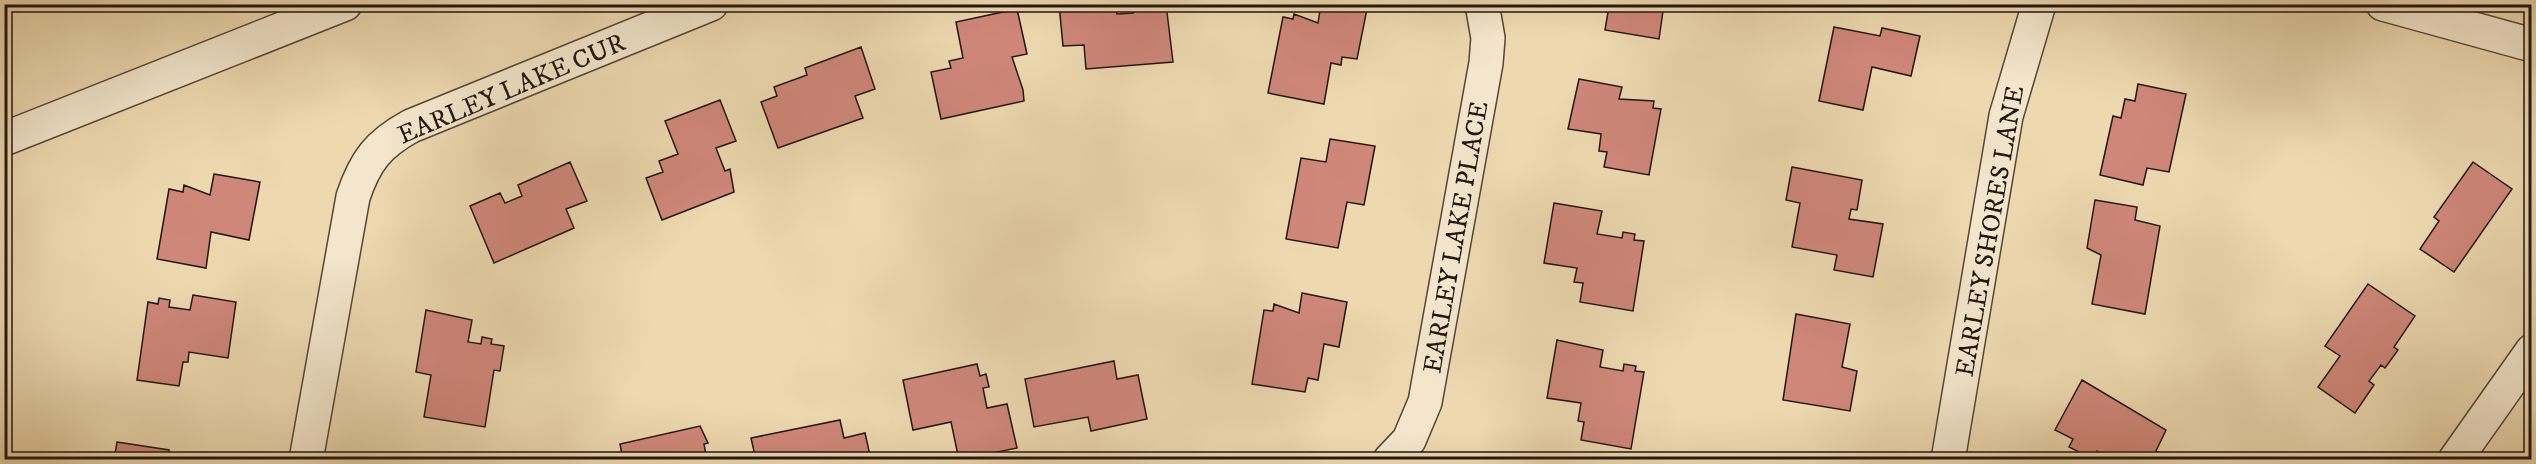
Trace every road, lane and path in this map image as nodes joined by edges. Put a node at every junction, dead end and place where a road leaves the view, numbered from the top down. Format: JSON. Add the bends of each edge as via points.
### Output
{"nodes":[{"id":1,"x":345,"y":4,"type":"edge"},
{"id":2,"x":711,"y":4,"type":"edge"},
{"id":3,"x":1482,"y":4,"type":"edge"},
{"id":4,"x":2039,"y":4,"type":"edge"},
{"id":5,"x":2383,"y":4,"type":"edge"},
{"id":6,"x":2532,"y":45,"type":"edge"},
{"id":7,"x":4,"y":140,"type":"edge"},
{"id":8,"x":2532,"y":351,"type":"edge"},
{"id":9,"x":306,"y":459,"type":"edge"},
{"id":10,"x":1390,"y":459,"type":"edge"},
{"id":11,"x":1948,"y":459,"type":"edge"},
{"id":12,"x":2455,"y":459,"type":"edge"}],
"edges":[{"from":1,"to":7,"type":"street"},
{"from":2,"to":9,"type":"street","name":"EARLEY LAKE CUR","via":[[411,126],[391,137],[373,154],[353,197]]},
{"from":3,"to":10,"type":"street","name":"EARLEY LAKE PLACE","via":[[1488,38],[1486,63],[1425,402],[1409,440]]},
{"from":4,"to":11,"type":"street","name":"EARLEY SHORES LANE","via":[[2006,116]]},
{"from":5,"to":6,"type":"street"},
{"from":8,"to":12,"type":"street"}]}
